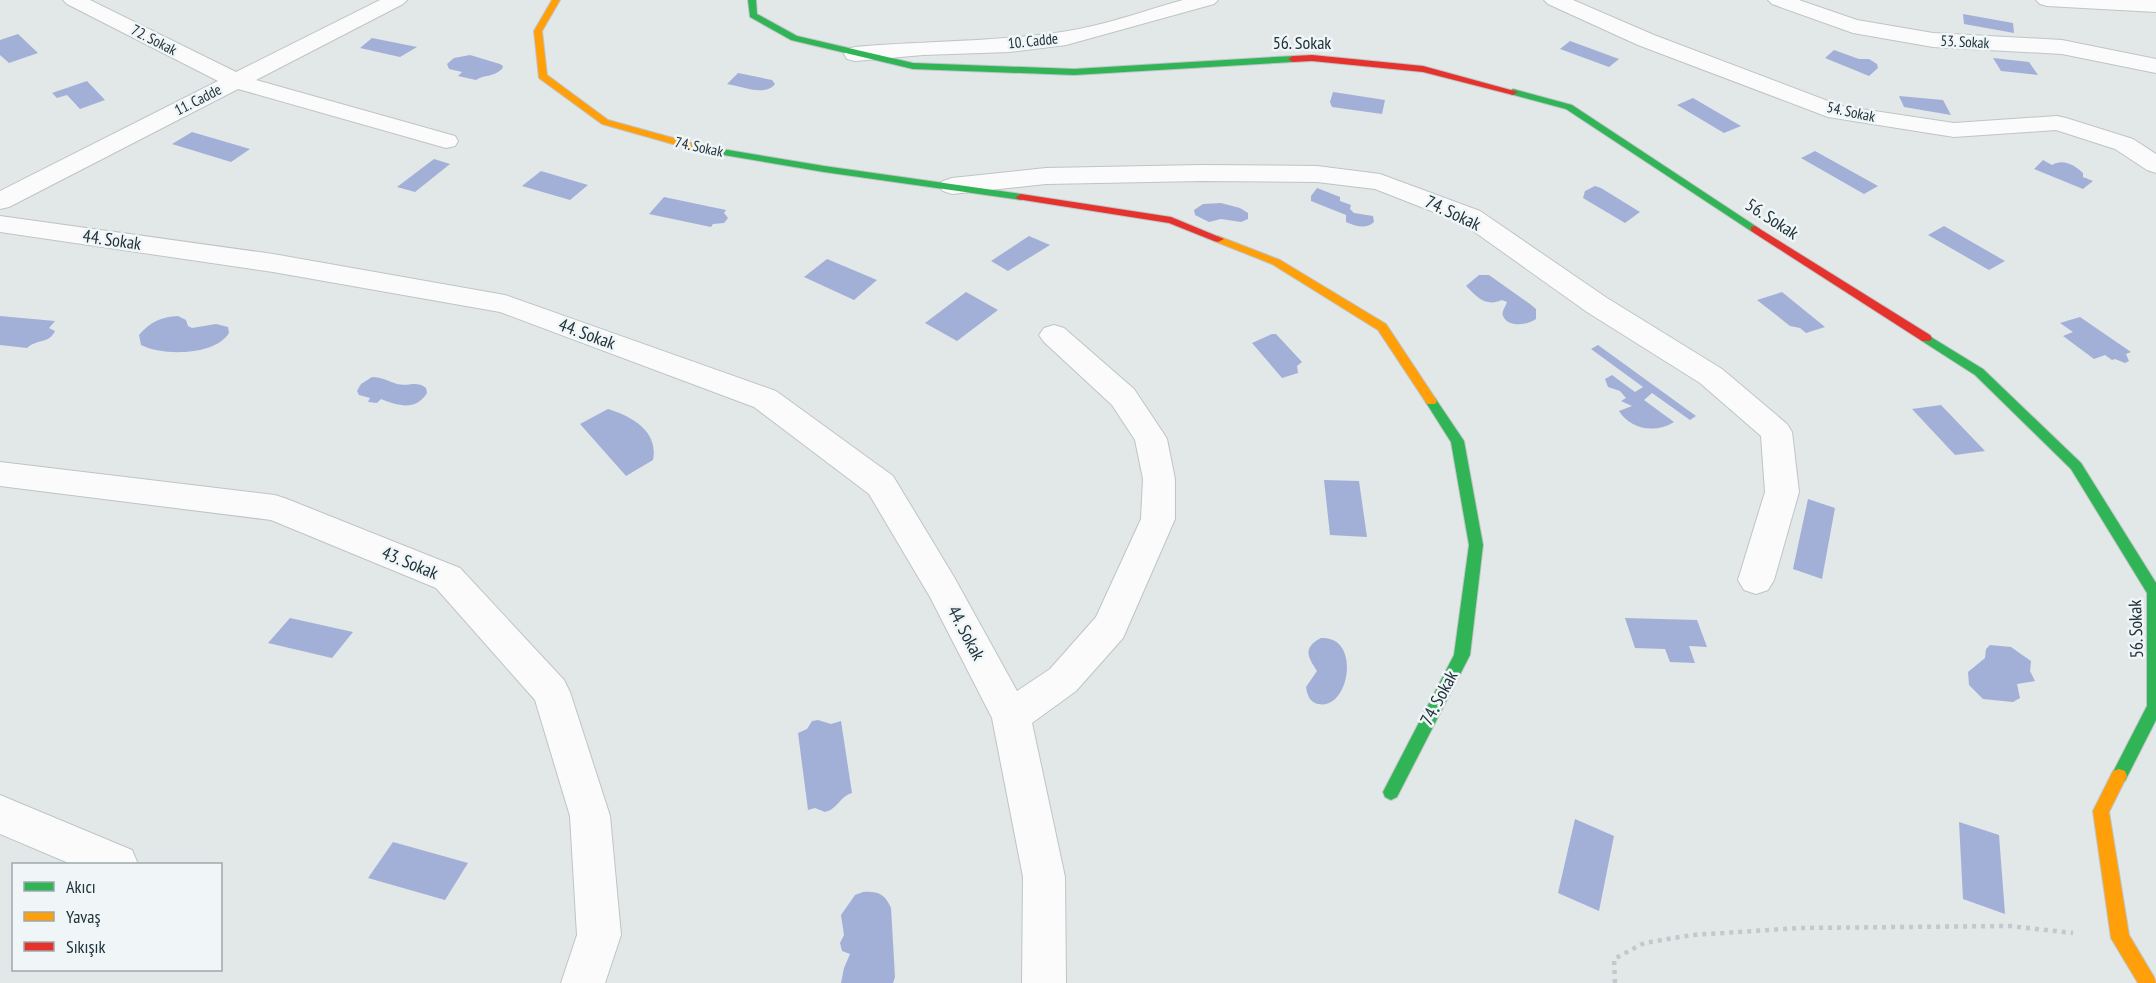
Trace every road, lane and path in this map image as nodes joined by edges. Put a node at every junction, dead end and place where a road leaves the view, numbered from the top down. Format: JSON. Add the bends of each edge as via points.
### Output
{"nodes":[{"id":1,"x":74,"y":0,"type":"edge"},
{"id":2,"x":396,"y":0,"type":"edge"},
{"id":3,"x":556,"y":0,"type":"edge"},
{"id":4,"x":752,"y":0,"type":"edge"},
{"id":5,"x":1207,"y":0,"type":"edge"},
{"id":6,"x":1555,"y":0,"type":"edge"},
{"id":7,"x":1779,"y":0,"type":"edge"},
{"id":8,"x":2047,"y":0,"type":"edge"},
{"id":9,"x":2156,"y":6,"type":"edge"},
{"id":10,"x":855,"y":54,"type":"junction"},
{"id":11,"x":2156,"y":66,"type":"edge"},
{"id":12,"x":235,"y":81,"type":"junction"},
{"id":13,"x":446,"y":141,"type":"dead end"},
{"id":14,"x":2156,"y":165,"type":"edge"},
{"id":15,"x":952,"y":186,"type":"junction"},
{"id":16,"x":0,"y":201,"type":"edge"},
{"id":17,"x":0,"y":224,"type":"edge"},
{"id":18,"x":1054,"y":335,"type":"dead end"},
{"id":19,"x":0,"y":474,"type":"edge"},
{"id":20,"x":1756,"y":580,"type":"dead end"},
{"id":21,"x":1011,"y":716,"type":"junction"},
{"id":22,"x":1391,"y":792,"type":"dead end"},
{"id":23,"x":0,"y":814,"type":"edge"},
{"id":24,"x":115,"y":863,"type":"edge"},
{"id":25,"x":2120,"y":938,"type":"junction"},
{"id":26,"x":583,"y":983,"type":"edge"},
{"id":27,"x":1044,"y":983,"type":"edge"},
{"id":28,"x":1616,"y":983,"type":"edge"},
{"id":29,"x":2148,"y":983,"type":"edge"}],
"edges":[{"from":1,"to":12,"type":"street","name":"72. Sokak"},
{"from":2,"to":12,"type":"street","name":"11. Cadde"},
{"from":3,"to":15,"type":"street","name":"74. Sokak","via":[[538,31],[542,76],[605,122],[693,147]]},
{"from":4,"to":10,"type":"street","name":"56. Sokak","via":[[753,15],[794,38]]},
{"from":5,"to":10,"type":"street","name":"10. Cadde","via":[[1066,38]]},
{"from":6,"to":14,"type":"street","name":"54. Sokak","via":[[1646,40],[1836,112],[1954,130],[2057,123],[2124,144]]},
{"from":7,"to":11,"type":"street","name":"53. Sokak","via":[[1853,26],[1921,38],[2062,47]]},
{"from":8,"to":9,"type":"street"},
{"from":10,"to":25,"type":"street","name":"56. Sokak","via":[[913,66],[1074,72],[1312,58],[1423,69],[1569,107],[1979,372],[2076,466],[2154,591],[2156,706],[2101,811]]},
{"from":12,"to":13,"type":"street","name":"72. Sokak"},
{"from":12,"to":16,"type":"street","name":"11. Cadde"},
{"from":15,"to":20,"type":"street","name":"74. Sokak","via":[[1046,176],[1317,174],[1380,182],[1471,217],[1597,305],[1711,376],[1776,432],[1782,492]]},
{"from":15,"to":22,"type":"street","name":"74. Sokak","via":[[1171,220],[1276,262],[1382,327],[1457,441],[1476,546],[1462,655]]},
{"from":17,"to":21,"type":"street","name":"44. Sokak","via":[[273,263],[505,304],[765,399],[881,485],[942,587]]},
{"from":18,"to":21,"type":"street","via":[[1123,397],[1151,440],[1159,479],[1158,519],[1110,627],[1063,680]]},
{"from":19,"to":26,"type":"street","name":"43. Sokak","via":[[275,508],[448,578],[551,692],[590,816],[599,935]]},
{"from":21,"to":27,"type":"street","name":"44. Sokak","via":[[1044,877]]},
{"from":23,"to":24,"type":"street"},
{"from":25,"to":28,"type":"path","via":[[2009,926],[1799,928],[1692,935],[1644,943],[1614,959]]},
{"from":25,"to":29,"type":"street","name":"56. Sokak"}]}
